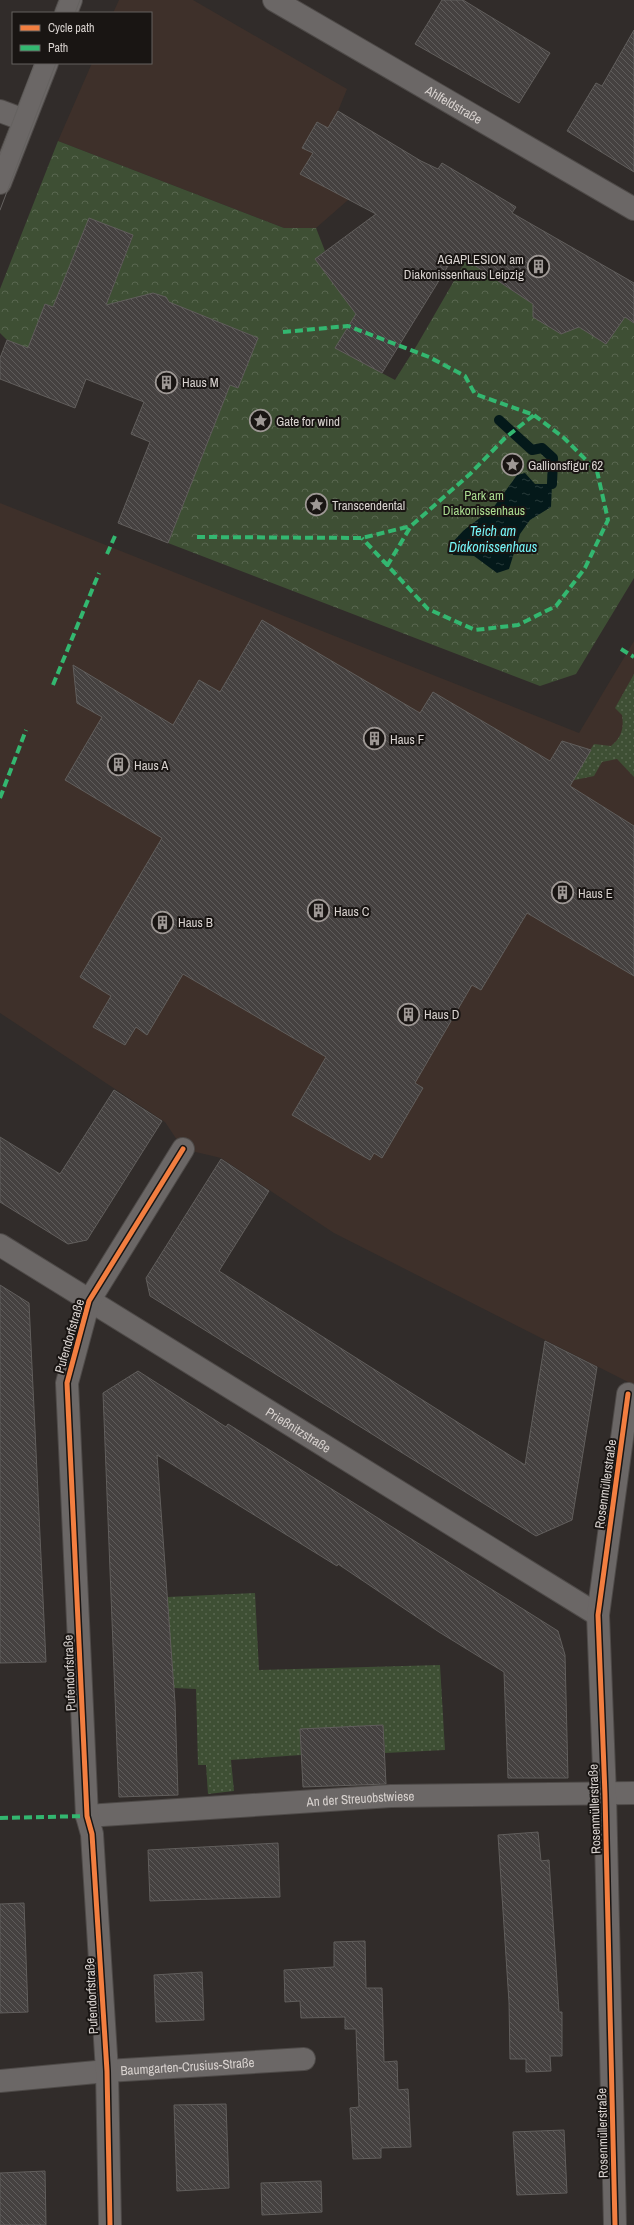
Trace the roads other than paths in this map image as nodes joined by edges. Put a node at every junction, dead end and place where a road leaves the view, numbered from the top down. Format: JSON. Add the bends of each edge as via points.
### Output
{"nodes":[{"id":1,"x":71,"y":0,"type":"edge"},
{"id":2,"x":274,"y":0,"type":"edge"},
{"id":3,"x":66,"y":12,"type":"edge"},
{"id":4,"x":47,"y":64,"type":"edge"},
{"id":5,"x":0,"y":111,"type":"edge"},
{"id":6,"x":24,"y":120,"type":"junction"},
{"id":7,"x":0,"y":183,"type":"edge"},
{"id":8,"x":634,"y":209,"type":"edge"},
{"id":9,"x":183,"y":1149,"type":"dead end"},
{"id":10,"x":0,"y":1245,"type":"edge"},
{"id":11,"x":89,"y":1301,"type":"junction"},
{"id":12,"x":628,"y":1394,"type":"dead end"},
{"id":13,"x":598,"y":1615,"type":"junction"},
{"id":14,"x":634,"y":1793,"type":"edge"},
{"id":15,"x":605,"y":1795,"type":"junction"},
{"id":16,"x":87,"y":1816,"type":"junction"},
{"id":17,"x":304,"y":2059,"type":"dead end"},
{"id":18,"x":106,"y":2071,"type":"junction"},
{"id":19,"x":0,"y":2081,"type":"edge"},
{"id":20,"x":110,"y":2225,"type":"edge"},
{"id":21,"x":615,"y":2225,"type":"edge"}],
"edges":[{"from":1,"to":3,"type":"street"},
{"from":2,"to":8,"type":"street","name":"Ahlfeldstraße"},
{"from":4,"to":6,"type":"street"},
{"from":5,"to":6,"type":"street"},
{"from":6,"to":7,"type":"street"},
{"from":9,"to":11,"type":"street","name":"Pufendorfstraße"},
{"from":10,"to":11,"type":"street","name":"Prießnitzstraße"},
{"from":11,"to":13,"type":"street","name":"Prießnitzstraße"},
{"from":11,"to":16,"type":"street","name":"Pufendorfstraße","via":[[67,1383]]},
{"from":12,"to":13,"type":"street","name":"Rosenmüllerstraße"},
{"from":13,"to":15,"type":"street","name":"Rosenmüllerstraße"},
{"from":14,"to":15,"type":"street","name":"An der Streuobstwiese"},
{"from":15,"to":16,"type":"street","name":"An der Streuobstwiese","via":[[391,1796]]},
{"from":15,"to":21,"type":"street","name":"Rosenmüllerstraße"},
{"from":16,"to":18,"type":"street","name":"Pufendorfstraße","via":[[92,1834]]},
{"from":17,"to":18,"type":"street","name":"Baumgarten-Crusius-Straße"},
{"from":18,"to":19,"type":"street","name":"Baumgarten-Crusius-Straße"},
{"from":18,"to":20,"type":"street","name":"Pufendorfstraße"}]}
